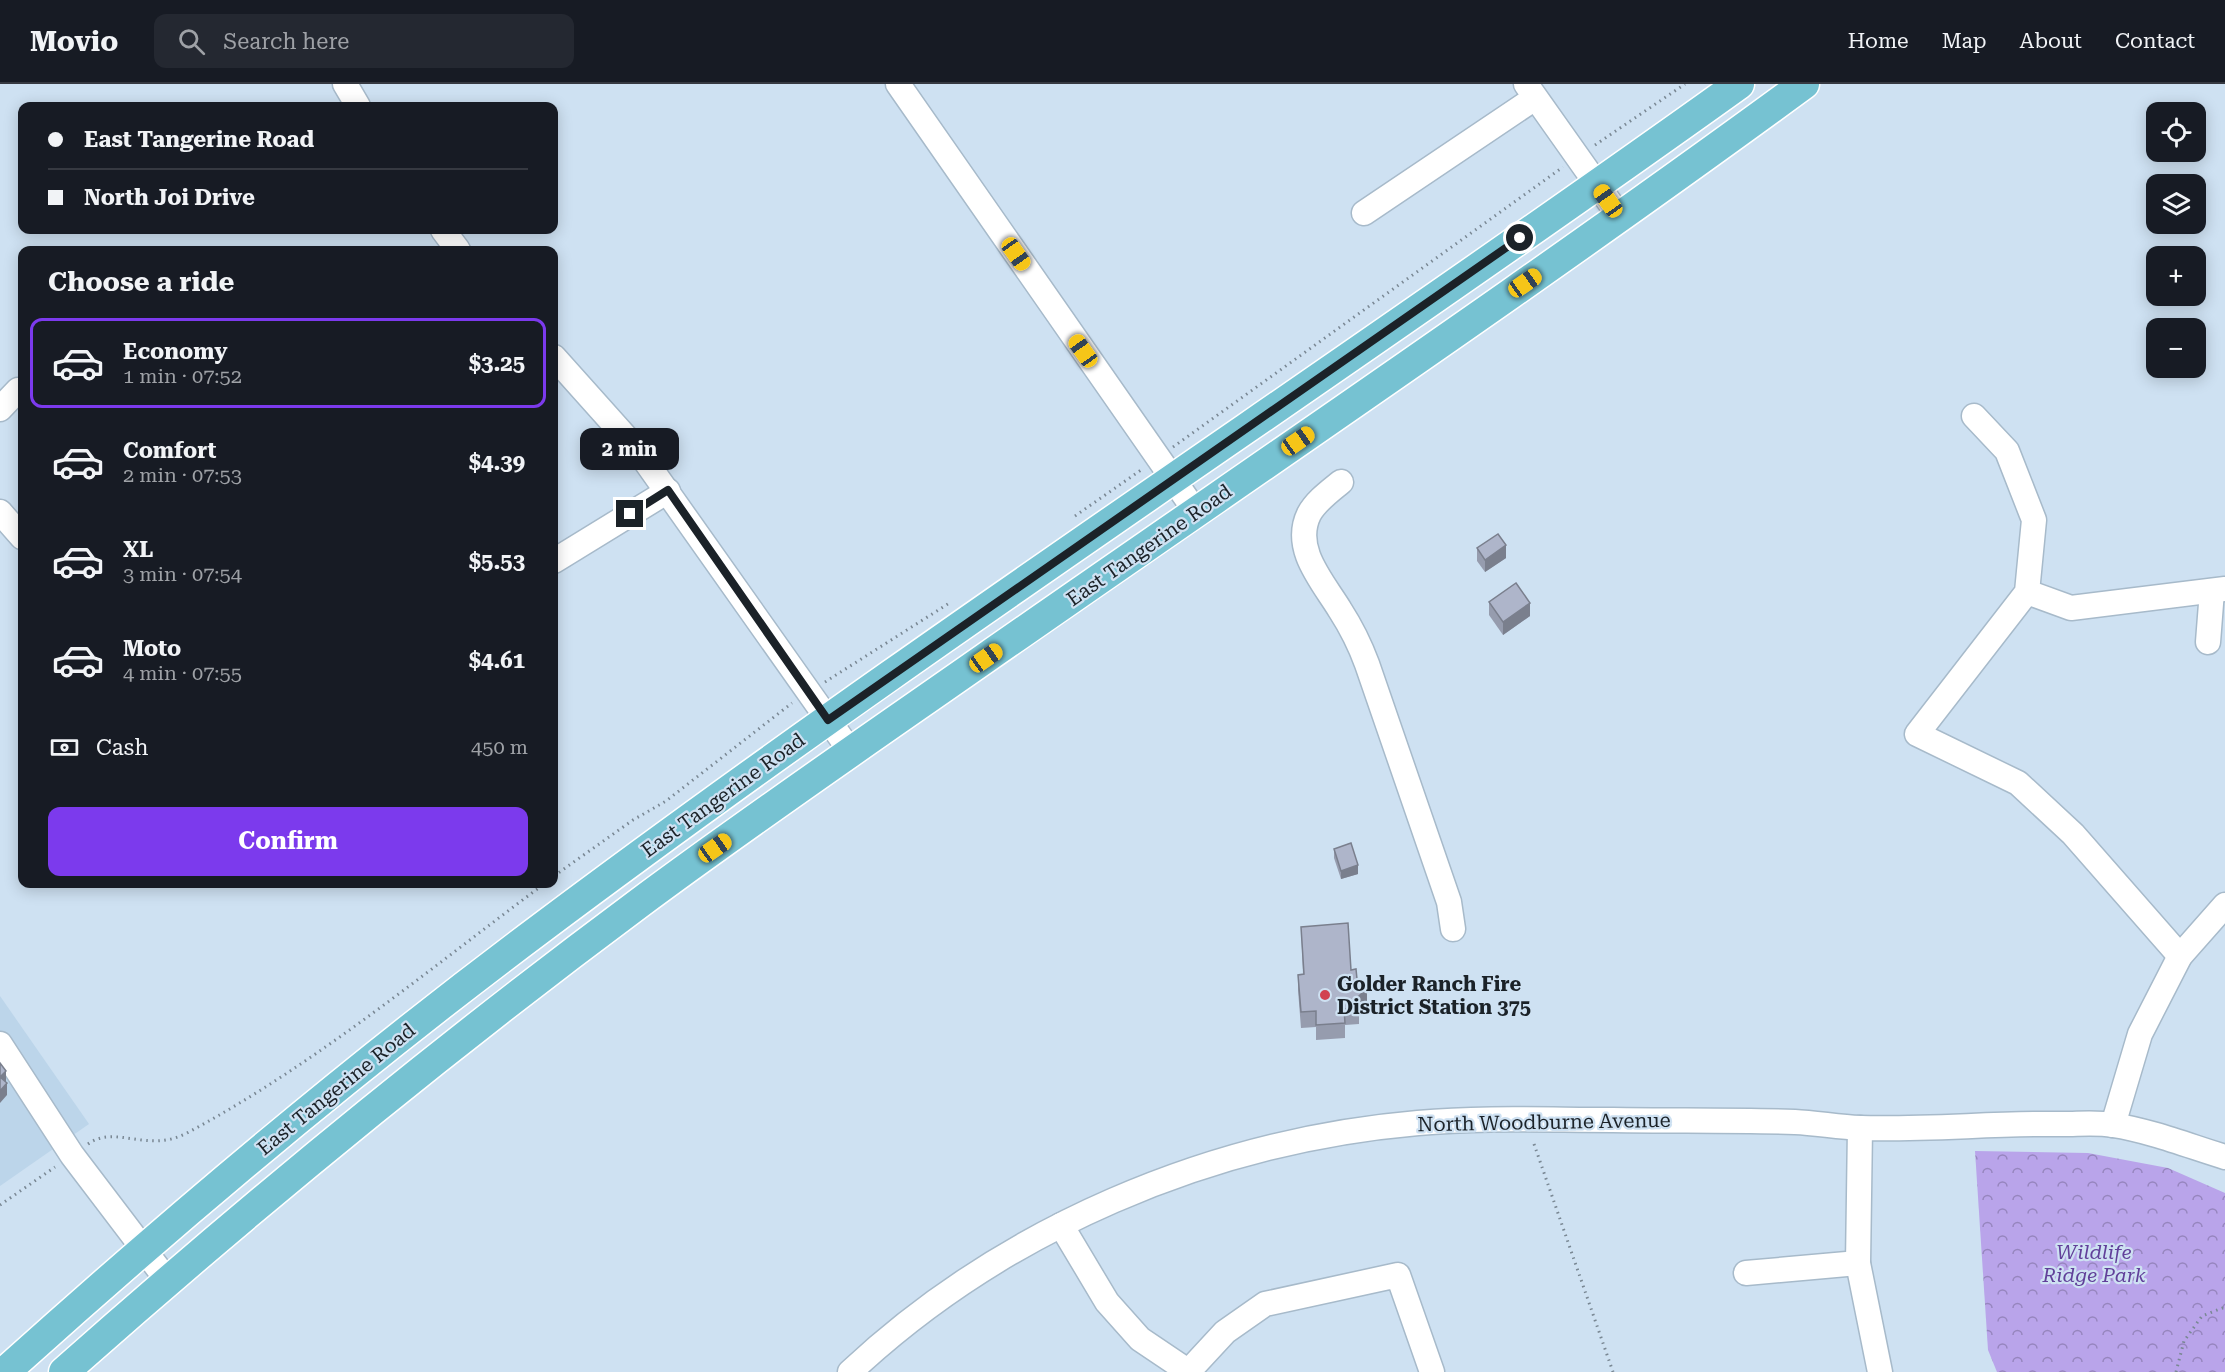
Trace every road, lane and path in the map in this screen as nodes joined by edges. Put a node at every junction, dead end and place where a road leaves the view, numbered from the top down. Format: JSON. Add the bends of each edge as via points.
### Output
{"nodes":[{"id":1,"x":345,"y":84,"type":"edge"},
{"id":2,"x":898,"y":84,"type":"edge"},
{"id":3,"x":1685,"y":84,"type":"edge"},
{"id":4,"x":1739,"y":84,"type":"edge"},
{"id":5,"x":1804,"y":84,"type":"edge"},
{"id":6,"x":1531,"y":91,"type":"edge"},
{"id":7,"x":356,"y":102,"type":"edge"},
{"id":8,"x":1577,"y":157,"type":"junction"},
{"id":9,"x":1597,"y":184,"type":"junction"},
{"id":10,"x":1364,"y":213,"type":"dead end"},
{"id":11,"x":1620,"y":217,"type":"junction"},
{"id":12,"x":558,"y":361,"type":"edge"},
{"id":13,"x":18,"y":390,"type":"dead end"},
{"id":14,"x":0,"y":409,"type":"edge"},
{"id":15,"x":1974,"y":416,"type":"dead end"},
{"id":16,"x":1166,"y":469,"type":"junction"},
{"id":17,"x":1341,"y":482,"type":"dead end"},
{"id":18,"x":668,"y":490,"type":"junction"},
{"id":19,"x":0,"y":512,"type":"edge"},
{"id":20,"x":1196,"y":512,"type":"junction"},
{"id":21,"x":1071,"y":518,"type":"dead end"},
{"id":22,"x":18,"y":532,"type":"edge"},
{"id":23,"x":558,"y":559,"type":"edge"},
{"id":24,"x":2218,"y":590,"type":"edge"},
{"id":25,"x":2027,"y":592,"type":"junction"},
{"id":26,"x":959,"y":597,"type":"dead end"},
{"id":27,"x":2208,"y":642,"type":"dead end"},
{"id":28,"x":809,"y":692,"type":"junction"},
{"id":29,"x":828,"y":720,"type":"junction"},
{"id":30,"x":851,"y":752,"type":"junction"},
{"id":31,"x":558,"y":873,"type":"edge"},
{"id":32,"x":539,"y":888,"type":"edge"},
{"id":33,"x":2225,"y":905,"type":"edge"},
{"id":34,"x":1453,"y":929,"type":"dead end"},
{"id":35,"x":2180,"y":956,"type":"junction"},
{"id":36,"x":0,"y":1044,"type":"edge"},
{"id":37,"x":2113,"y":1125,"type":"junction"},
{"id":38,"x":1860,"y":1128,"type":"junction"},
{"id":39,"x":1534,"y":1144,"type":"dead end"},
{"id":40,"x":72,"y":1155,"type":"junction"},
{"id":41,"x":2225,"y":1157,"type":"edge"},
{"id":42,"x":0,"y":1205,"type":"edge"},
{"id":43,"x":1061,"y":1225,"type":"junction"},
{"id":44,"x":142,"y":1250,"type":"junction"},
{"id":45,"x":1858,"y":1263,"type":"junction"},
{"id":46,"x":1746,"y":1273,"type":"dead end"},
{"id":47,"x":167,"y":1280,"type":"junction"},
{"id":48,"x":2225,"y":1307,"type":"edge"},
{"id":49,"x":863,"y":1368,"type":"edge"},
{"id":50,"x":4,"y":1371,"type":"edge"},
{"id":51,"x":64,"y":1372,"type":"edge"},
{"id":52,"x":1189,"y":1372,"type":"edge"},
{"id":53,"x":1432,"y":1372,"type":"edge"},
{"id":54,"x":1612,"y":1372,"type":"edge"},
{"id":55,"x":1880,"y":1372,"type":"edge"},
{"id":56,"x":2176,"y":1372,"type":"edge"}],
"edges":[{"from":1,"to":7,"type":"street"},
{"from":2,"to":16,"type":"street"},
{"from":3,"to":8,"type":"path"},
{"from":4,"to":9,"type":"main road","name":"East Tangerine Road"},
{"from":5,"to":11,"type":"main road","name":"East Tangerine Road"},
{"from":6,"to":8,"type":"street"},
{"from":6,"to":10,"type":"street"},
{"from":8,"to":9,"type":"street"},
{"from":8,"to":16,"type":"path"},
{"from":9,"to":11,"type":"street"},
{"from":9,"to":16,"type":"main road","name":"East Tangerine Road"},
{"from":11,"to":20,"type":"main road","name":"East Tangerine Road"},
{"from":12,"to":18,"type":"street"},
{"from":13,"to":14,"type":"street"},
{"from":15,"to":25,"type":"street","via":[[2007,451],[2034,520]]},
{"from":16,"to":20,"type":"street"},
{"from":16,"to":21,"type":"path"},
{"from":16,"to":29,"type":"main road","name":"East Tangerine Road"},
{"from":17,"to":34,"type":"street","via":[[1313,508],[1306,524],[1305,546],[1360,647],[1449,902]]},
{"from":18,"to":23,"type":"street"},
{"from":18,"to":28,"type":"street"},
{"from":19,"to":22,"type":"street"},
{"from":20,"to":30,"type":"main road","name":"East Tangerine Road"},
{"from":24,"to":25,"type":"street","via":[[2071,608]]},
{"from":24,"to":27,"type":"street"},
{"from":25,"to":35,"type":"street","via":[[1917,734],[2018,783],[2073,834]]},
{"from":26,"to":28,"type":"path"},
{"from":28,"to":29,"type":"street"},
{"from":28,"to":31,"type":"path","via":[[666,801]]},
{"from":29,"to":30,"type":"street"},
{"from":29,"to":44,"type":"main road","name":"East Tangerine Road","via":[[467,984]]},
{"from":30,"to":47,"type":"main road","name":"East Tangerine Road","via":[[544,975],[368,1113]]},
{"from":32,"to":40,"type":"path","via":[[325,1048],[213,1119],[160,1143],[102,1136]]},
{"from":33,"to":35,"type":"street"},
{"from":35,"to":37,"type":"street","via":[[2140,1034]]},
{"from":36,"to":40,"type":"street"},
{"from":37,"to":38,"type":"street","name":"North Woodburne Avenue"},
{"from":37,"to":41,"type":"street","name":"North Woodburne Avenue"},
{"from":38,"to":43,"type":"street","name":"North Woodburne Avenue","via":[[1797,1122],[1522,1120],[1456,1120],[1376,1127],[1219,1162],[1127,1194]]},
{"from":38,"to":45,"type":"street"},
{"from":39,"to":54,"type":"path"},
{"from":40,"to":42,"type":"path"},
{"from":40,"to":44,"type":"street"},
{"from":43,"to":49,"type":"street","name":"North Woodburne Avenue","via":[[942,1298]]},
{"from":43,"to":52,"type":"street","via":[[1107,1302],[1140,1339]]},
{"from":44,"to":47,"type":"street"},
{"from":44,"to":50,"type":"main road","name":"East Tangerine Road"},
{"from":45,"to":46,"type":"street"},
{"from":45,"to":55,"type":"street"},
{"from":47,"to":51,"type":"main road","name":"East Tangerine Road"},
{"from":48,"to":56,"type":"path","via":[[2202,1316],[2184,1341]]},
{"from":52,"to":53,"type":"street","via":[[1225,1332],[1265,1304],[1398,1275]]}]}
